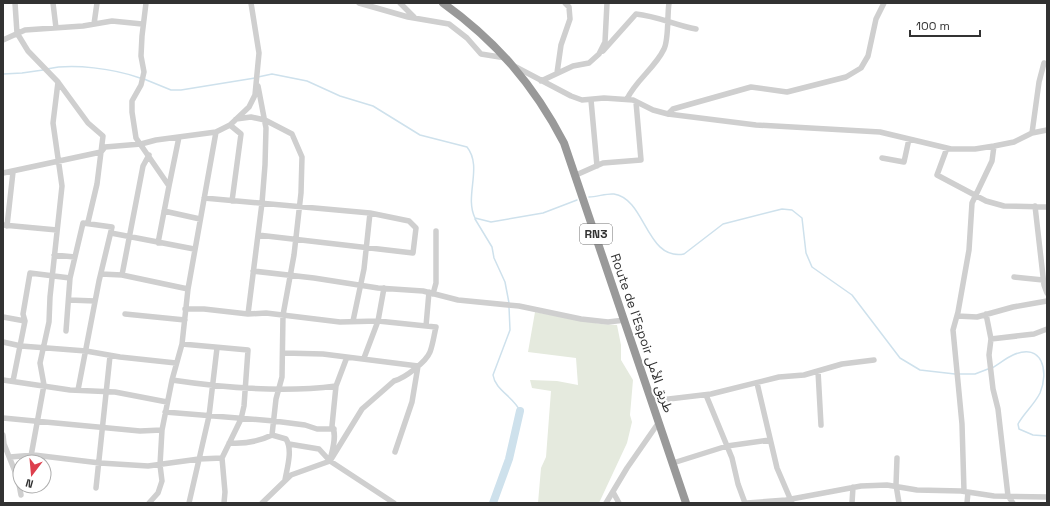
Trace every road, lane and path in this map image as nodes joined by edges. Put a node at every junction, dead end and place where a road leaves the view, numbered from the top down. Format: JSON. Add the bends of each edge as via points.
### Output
{"nodes":[{"id":1,"x":15,"y":3,"type":"edge"},
{"id":2,"x":53,"y":3,"type":"edge"},
{"id":3,"x":97,"y":3,"type":"edge"},
{"id":4,"x":146,"y":3,"type":"edge"},
{"id":5,"x":360,"y":3,"type":"edge"},
{"id":6,"x":400,"y":3,"type":"edge"},
{"id":7,"x":443,"y":3,"type":"edge"},
{"id":8,"x":566,"y":3,"type":"edge"},
{"id":9,"x":608,"y":3,"type":"edge"},
{"id":10,"x":669,"y":3,"type":"edge"},
{"id":11,"x":884,"y":3,"type":"edge"},
{"id":12,"x":252,"y":4,"type":"edge"},
{"id":13,"x":415,"y":18,"type":"junction"},
{"id":14,"x":667,"y":22,"type":"junction"},
{"id":15,"x":94,"y":24,"type":"junction"},
{"id":16,"x":142,"y":24,"type":"junction"},
{"id":17,"x":56,"y":28,"type":"junction"},
{"id":18,"x":696,"y":29,"type":"dead end"},
{"id":19,"x":17,"y":33,"type":"junction"},
{"id":20,"x":3,"y":40,"type":"edge"},
{"id":21,"x":599,"y":54,"type":"junction"},
{"id":22,"x":510,"y":61,"type":"junction"},
{"id":23,"x":1044,"y":64,"type":"dead end"},
{"id":24,"x":557,"y":73,"type":"junction"},
{"id":25,"x":257,"y":78,"type":"junction"},
{"id":26,"x":541,"y":81,"type":"junction"},
{"id":27,"x":58,"y":82,"type":"junction"},
{"id":28,"x":627,"y":99,"type":"junction"},
{"id":29,"x":591,"y":100,"type":"junction"},
{"id":30,"x":636,"y":102,"type":"junction"},
{"id":31,"x":668,"y":114,"type":"junction"},
{"id":32,"x":236,"y":119,"type":"junction"},
{"id":33,"x":264,"y":120,"type":"junction"},
{"id":34,"x":230,"y":125,"type":"junction"},
{"id":35,"x":1047,"y":130,"type":"edge"},
{"id":36,"x":216,"y":132,"type":"junction"},
{"id":37,"x":1032,"y":133,"type":"junction"},
{"id":38,"x":178,"y":137,"type":"junction"},
{"id":39,"x":909,"y":139,"type":"junction"},
{"id":40,"x":141,"y":144,"type":"junction"},
{"id":41,"x":994,"y":146,"type":"junction"},
{"id":42,"x":947,"y":148,"type":"junction"},
{"id":43,"x":101,"y":152,"type":"junction"},
{"id":44,"x":149,"y":156,"type":"junction"},
{"id":45,"x":882,"y":158,"type":"dead end"},
{"id":46,"x":58,"y":161,"type":"junction"},
{"id":47,"x":597,"y":166,"type":"junction"},
{"id":48,"x":13,"y":172,"type":"junction"},
{"id":49,"x":3,"y":174,"type":"edge"},
{"id":50,"x":576,"y":175,"type":"junction"},
{"id":51,"x":169,"y":186,"type":"junction"},
{"id":52,"x":977,"y":196,"type":"junction"},
{"id":53,"x":204,"y":198,"type":"junction"},
{"id":54,"x":232,"y":201,"type":"junction"},
{"id":55,"x":262,"y":203,"type":"junction"},
{"id":56,"x":300,"y":206,"type":"junction"},
{"id":57,"x":1035,"y":206,"type":"junction"},
{"id":58,"x":1047,"y":207,"type":"edge"},
{"id":59,"x":164,"y":211,"type":"junction"},
{"id":60,"x":370,"y":213,"type":"junction"},
{"id":61,"x":200,"y":219,"type":"junction"},
{"id":62,"x":88,"y":222,"type":"junction"},
{"id":63,"x":5,"y":226,"type":"edge"},
{"id":64,"x":57,"y":230,"type":"junction"},
{"id":65,"x":436,"y":231,"type":"dead end"},
{"id":66,"x":111,"y":233,"type":"junction"},
{"id":67,"x":258,"y":235,"type":"junction"},
{"id":68,"x":130,"y":236,"type":"junction"},
{"id":69,"x":296,"y":240,"type":"junction"},
{"id":70,"x":158,"y":243,"type":"junction"},
{"id":71,"x":366,"y":248,"type":"junction"},
{"id":72,"x":194,"y":249,"type":"junction"},
{"id":73,"x":54,"y":255,"type":"junction"},
{"id":74,"x":75,"y":257,"type":"junction"},
{"id":75,"x":253,"y":271,"type":"junction"},
{"id":76,"x":101,"y":274,"type":"junction"},
{"id":77,"x":52,"y":275,"type":"junction"},
{"id":78,"x":122,"y":275,"type":"junction"},
{"id":79,"x":290,"y":276,"type":"junction"},
{"id":80,"x":1014,"y":277,"type":"dead end"},
{"id":81,"x":70,"y":278,"type":"junction"},
{"id":82,"x":1043,"y":280,"type":"junction"},
{"id":83,"x":360,"y":285,"type":"junction"},
{"id":84,"x":384,"y":288,"type":"junction"},
{"id":85,"x":188,"y":289,"type":"junction"},
{"id":86,"x":431,"y":293,"type":"junction"},
{"id":87,"x":1047,"y":293,"type":"edge"},
{"id":88,"x":69,"y":300,"type":"junction"},
{"id":89,"x":1047,"y":300,"type":"edge"},
{"id":90,"x":95,"y":301,"type":"junction"},
{"id":91,"x":185,"y":309,"type":"junction"},
{"id":92,"x":125,"y":314,"type":"dead end"},
{"id":93,"x":248,"y":314,"type":"junction"},
{"id":94,"x":986,"y":314,"type":"junction"},
{"id":95,"x":283,"y":315,"type":"junction"},
{"id":96,"x":957,"y":316,"type":"junction"},
{"id":97,"x":3,"y":317,"type":"edge"},
{"id":98,"x":185,"y":320,"type":"junction"},
{"id":99,"x":625,"y":320,"type":"junction"},
{"id":100,"x":25,"y":321,"type":"junction"},
{"id":101,"x":353,"y":321,"type":"junction"},
{"id":102,"x":378,"y":321,"type":"junction"},
{"id":103,"x":426,"y":326,"type":"junction"},
{"id":104,"x":1047,"y":329,"type":"edge"},
{"id":105,"x":66,"y":331,"type":"dead end"},
{"id":106,"x":991,"y":339,"type":"junction"},
{"id":107,"x":3,"y":342,"type":"edge"},
{"id":108,"x":182,"y":344,"type":"junction"},
{"id":109,"x":21,"y":346,"type":"junction"},
{"id":110,"x":43,"y":347,"type":"junction"},
{"id":111,"x":217,"y":348,"type":"junction"},
{"id":112,"x":86,"y":351,"type":"junction"},
{"id":113,"x":284,"y":353,"type":"junction"},
{"id":114,"x":110,"y":356,"type":"junction"},
{"id":115,"x":347,"y":357,"type":"junction"},
{"id":116,"x":364,"y":358,"type":"junction"},
{"id":117,"x":874,"y":360,"type":"dead end"},
{"id":118,"x":176,"y":363,"type":"junction"},
{"id":119,"x":418,"y":366,"type":"junction"},
{"id":120,"x":818,"y":371,"type":"junction"},
{"id":121,"x":3,"y":380,"type":"edge"},
{"id":122,"x":172,"y":380,"type":"junction"},
{"id":123,"x":13,"y":381,"type":"junction"},
{"id":124,"x":757,"y":383,"type":"junction"},
{"id":125,"x":44,"y":385,"type":"junction"},
{"id":126,"x":212,"y":386,"type":"junction"},
{"id":127,"x":336,"y":386,"type":"junction"},
{"id":128,"x":245,"y":388,"type":"junction"},
{"id":129,"x":279,"y":389,"type":"junction"},
{"id":130,"x":78,"y":390,"type":"junction"},
{"id":131,"x":107,"y":392,"type":"junction"},
{"id":132,"x":706,"y":395,"type":"junction"},
{"id":133,"x":652,"y":401,"type":"junction"},
{"id":134,"x":168,"y":402,"type":"junction"},
{"id":135,"x":165,"y":412,"type":"junction"},
{"id":136,"x":209,"y":416,"type":"junction"},
{"id":137,"x":3,"y":418,"type":"edge"},
{"id":138,"x":241,"y":419,"type":"junction"},
{"id":139,"x":38,"y":420,"type":"junction"},
{"id":140,"x":274,"y":421,"type":"junction"},
{"id":141,"x":659,"y":422,"type":"junction"},
{"id":142,"x":821,"y":425,"type":"dead end"},
{"id":143,"x":103,"y":428,"type":"junction"},
{"id":144,"x":334,"y":429,"type":"junction"},
{"id":145,"x":162,"y":430,"type":"junction"},
{"id":146,"x":3,"y":435,"type":"edge"},
{"id":147,"x":272,"y":435,"type":"junction"},
{"id":148,"x":770,"y":440,"type":"junction"},
{"id":149,"x":229,"y":443,"type":"junction"},
{"id":150,"x":289,"y":444,"type":"junction"},
{"id":151,"x":727,"y":446,"type":"junction"},
{"id":152,"x":395,"y":452,"type":"dead end"},
{"id":153,"x":31,"y":454,"type":"edge"},
{"id":154,"x":10,"y":457,"type":"joint"},
{"id":155,"x":52,"y":458,"type":"edge"},
{"id":156,"x":222,"y":458,"type":"junction"},
{"id":157,"x":897,"y":458,"type":"dead end"},
{"id":158,"x":199,"y":459,"type":"junction"},
{"id":159,"x":330,"y":460,"type":"junction"},
{"id":160,"x":100,"y":463,"type":"junction"},
{"id":161,"x":673,"y":463,"type":"junction"},
{"id":162,"x":160,"y":465,"type":"junction"},
{"id":163,"x":285,"y":480,"type":"junction"},
{"id":164,"x":896,"y":486,"type":"junction"},
{"id":165,"x":853,"y":487,"type":"junction"},
{"id":166,"x":96,"y":488,"type":"dead end"},
{"id":167,"x":613,"y":492,"type":"junction"},
{"id":168,"x":966,"y":492,"type":"junction"},
{"id":169,"x":21,"y":495,"type":"dead end"},
{"id":170,"x":1008,"y":496,"type":"junction"},
{"id":171,"x":1047,"y":497,"type":"edge"},
{"id":172,"x":791,"y":501,"type":"edge"},
{"id":173,"x":148,"y":503,"type":"edge"},
{"id":174,"x":190,"y":503,"type":"edge"},
{"id":175,"x":224,"y":503,"type":"edge"},
{"id":176,"x":262,"y":503,"type":"edge"},
{"id":177,"x":394,"y":503,"type":"edge"},
{"id":178,"x":606,"y":503,"type":"edge"},
{"id":179,"x":619,"y":503,"type":"edge"},
{"id":180,"x":686,"y":503,"type":"edge"},
{"id":181,"x":746,"y":503,"type":"edge"},
{"id":182,"x":852,"y":503,"type":"edge"},
{"id":183,"x":899,"y":503,"type":"edge"},
{"id":184,"x":967,"y":503,"type":"edge"},
{"id":185,"x":1013,"y":503,"type":"edge"}],
"edges":[{"from":1,"to":19,"type":"street"},
{"from":2,"to":17,"type":"street"},
{"from":3,"to":15,"type":"street"},
{"from":4,"to":16,"type":"street"},
{"from":5,"to":13,"type":"street"},
{"from":6,"to":13,"type":"street"},
{"from":7,"to":22,"type":"highway","name":"Route de l’Espoir طريق الأمل","number":"RN3","via":[[487,37]]},
{"from":8,"to":24,"type":"street","via":[[570,19],[561,45]]},
{"from":9,"to":21,"type":"street","via":[[605,42]]},
{"from":10,"to":14,"type":"street"},
{"from":11,"to":31,"type":"street","via":[[876,19],[868,56],[861,68],[846,77],[787,92],[751,87],[673,109]]},
{"from":12,"to":25,"type":"street","via":[[259,53]]},
{"from":13,"to":22,"type":"street","via":[[449,24],[467,38],[481,54]]},
{"from":14,"to":18,"type":"street"},
{"from":14,"to":21,"type":"street","via":[[636,14]]},
{"from":14,"to":28,"type":"street","via":[[664,49],[652,67],[633,87]]},
{"from":15,"to":16,"type":"street","via":[[119,21]]},
{"from":15,"to":17,"type":"street"},
{"from":16,"to":40,"type":"street","via":[[141,56],[144,72],[141,85],[132,101],[136,138]]},
{"from":17,"to":19,"type":"street"},
{"from":19,"to":20,"type":"street"},
{"from":19,"to":27,"type":"street","via":[[28,51]]},
{"from":21,"to":24,"type":"street","via":[[589,63]]},
{"from":22,"to":26,"type":"street"},
{"from":22,"to":50,"type":"highway","name":"Route de l’Espoir طريق الأمل","number":"RN3","via":[[555,126]]},
{"from":23,"to":37,"type":"street"},
{"from":24,"to":26,"type":"street"},
{"from":25,"to":32,"type":"street","via":[[255,96],[249,107]]},
{"from":25,"to":33,"type":"street"},
{"from":26,"to":29,"type":"street","via":[[571,96]]},
{"from":27,"to":43,"type":"street","via":[[88,123],[103,136]]},
{"from":27,"to":46,"type":"street","via":[[53,123]]},
{"from":28,"to":29,"type":"street"},
{"from":28,"to":30,"type":"street"},
{"from":29,"to":47,"type":"street"},
{"from":30,"to":31,"type":"street"},
{"from":30,"to":47,"type":"street","via":[[642,160],[604,163]]},
{"from":31,"to":39,"type":"street","via":[[756,125],[861,130]]},
{"from":32,"to":33,"type":"street","via":[[250,117]]},
{"from":32,"to":34,"type":"street"},
{"from":33,"to":55,"type":"street","via":[[266,128]]},
{"from":33,"to":56,"type":"street","via":[[292,134],[299,147],[302,157]]},
{"from":34,"to":36,"type":"street"},
{"from":34,"to":54,"type":"street","via":[[241,134]]},
{"from":35,"to":37,"type":"street"},
{"from":36,"to":38,"type":"street"},
{"from":36,"to":53,"type":"street"},
{"from":37,"to":41,"type":"street","via":[[1014,142]]},
{"from":38,"to":40,"type":"street"},
{"from":38,"to":51,"type":"street"},
{"from":39,"to":42,"type":"street"},
{"from":39,"to":45,"type":"street","via":[[904,162]]},
{"from":40,"to":43,"type":"street","via":[[105,147]]},
{"from":40,"to":44,"type":"street"},
{"from":41,"to":42,"type":"street","via":[[975,149]]},
{"from":41,"to":52,"type":"street","via":[[992,160]]},
{"from":42,"to":52,"type":"street","via":[[937,175]]},
{"from":43,"to":46,"type":"street"},
{"from":43,"to":62,"type":"street"},
{"from":44,"to":51,"type":"street"},
{"from":44,"to":68,"type":"street","via":[[143,166]]},
{"from":46,"to":48,"type":"street"},
{"from":46,"to":64,"type":"street","via":[[62,186]]},
{"from":47,"to":50,"type":"street"},
{"from":48,"to":49,"type":"street"},
{"from":48,"to":63,"type":"street"},
{"from":50,"to":99,"type":"highway","name":"Route de l’Espoir طريق الأمل","number":"RN3"},
{"from":51,"to":59,"type":"street"},
{"from":52,"to":57,"type":"street","via":[[1004,206]]},
{"from":52,"to":96,"type":"street","via":[[970,213],[969,250]]},
{"from":53,"to":54,"type":"street"},
{"from":53,"to":61,"type":"street"},
{"from":54,"to":55,"type":"street"},
{"from":55,"to":56,"type":"street"},
{"from":55,"to":67,"type":"street"},
{"from":56,"to":60,"type":"street"},
{"from":56,"to":69,"type":"street"},
{"from":57,"to":58,"type":"street"},
{"from":57,"to":82,"type":"street"},
{"from":59,"to":61,"type":"street"},
{"from":59,"to":70,"type":"street"},
{"from":60,"to":71,"type":"street"},
{"from":60,"to":71,"type":"street","via":[[409,220],[416,228],[413,252]]},
{"from":61,"to":72,"type":"street"},
{"from":62,"to":66,"type":"street","via":[[112,227]]},
{"from":62,"to":74,"type":"street","via":[[83,223]]},
{"from":63,"to":64,"type":"street"},
{"from":64,"to":73,"type":"street"},
{"from":65,"to":86,"type":"street","via":[[436,276]]},
{"from":66,"to":68,"type":"street"},
{"from":66,"to":76,"type":"street"},
{"from":67,"to":69,"type":"street"},
{"from":67,"to":75,"type":"street"},
{"from":68,"to":70,"type":"street"},
{"from":68,"to":78,"type":"street"},
{"from":69,"to":71,"type":"street"},
{"from":69,"to":79,"type":"street"},
{"from":70,"to":72,"type":"street"},
{"from":71,"to":83,"type":"street"},
{"from":72,"to":85,"type":"street"},
{"from":73,"to":74,"type":"street"},
{"from":73,"to":77,"type":"street"},
{"from":74,"to":81,"type":"street"},
{"from":75,"to":79,"type":"street"},
{"from":75,"to":93,"type":"street"},
{"from":76,"to":78,"type":"street"},
{"from":76,"to":90,"type":"street"},
{"from":77,"to":81,"type":"street"},
{"from":77,"to":100,"type":"street","via":[[30,273],[23,314]]},
{"from":77,"to":110,"type":"street","via":[[49,322]]},
{"from":78,"to":85,"type":"street"},
{"from":79,"to":83,"type":"street"},
{"from":79,"to":95,"type":"street"},
{"from":80,"to":82,"type":"street"},
{"from":81,"to":88,"type":"street"},
{"from":82,"to":87,"type":"street"},
{"from":83,"to":84,"type":"street"},
{"from":83,"to":101,"type":"street"},
{"from":84,"to":86,"type":"street"},
{"from":84,"to":102,"type":"street"},
{"from":85,"to":91,"type":"street"},
{"from":86,"to":99,"type":"street","via":[[458,300],[538,310],[581,320]]},
{"from":86,"to":103,"type":"street"},
{"from":88,"to":90,"type":"street"},
{"from":88,"to":105,"type":"street"},
{"from":89,"to":94,"type":"street"},
{"from":90,"to":112,"type":"street"},
{"from":91,"to":93,"type":"street"},
{"from":91,"to":98,"type":"street"},
{"from":92,"to":98,"type":"street"},
{"from":93,"to":95,"type":"street"},
{"from":94,"to":96,"type":"street","via":[[977,317]]},
{"from":94,"to":106,"type":"street"},
{"from":95,"to":101,"type":"street","via":[[340,322]]},
{"from":95,"to":113,"type":"street"},
{"from":96,"to":168,"type":"street","via":[[953,330],[954,351]]},
{"from":97,"to":100,"type":"street"},
{"from":98,"to":108,"type":"street"},
{"from":99,"to":133,"type":"highway","name":"Route de l’Espoir طريق الأمل","number":"RN3"},
{"from":100,"to":109,"type":"street"},
{"from":101,"to":102,"type":"street"},
{"from":102,"to":103,"type":"street"},
{"from":102,"to":116,"type":"street"},
{"from":103,"to":119,"type":"street","via":[[436,327],[429,353]]},
{"from":104,"to":106,"type":"street","via":[[1034,334]]},
{"from":106,"to":170,"type":"street","via":[[989,355]]},
{"from":107,"to":109,"type":"street"},
{"from":108,"to":111,"type":"street"},
{"from":108,"to":118,"type":"street"},
{"from":109,"to":110,"type":"street"},
{"from":109,"to":123,"type":"street"},
{"from":110,"to":112,"type":"street"},
{"from":110,"to":125,"type":"street","via":[[40,363]]},
{"from":111,"to":126,"type":"street"},
{"from":111,"to":128,"type":"street","via":[[248,350]]},
{"from":112,"to":114,"type":"street"},
{"from":112,"to":130,"type":"street"},
{"from":113,"to":115,"type":"street"},
{"from":113,"to":129,"type":"street"},
{"from":114,"to":118,"type":"street"},
{"from":114,"to":131,"type":"street"},
{"from":115,"to":116,"type":"street"},
{"from":115,"to":127,"type":"street"},
{"from":116,"to":119,"type":"street"},
{"from":117,"to":120,"type":"street","via":[[842,364]]},
{"from":118,"to":122,"type":"street"},
{"from":119,"to":152,"type":"street","via":[[412,402]]},
{"from":119,"to":159,"type":"street","via":[[401,379],[394,381],[362,409]]},
{"from":120,"to":124,"type":"street"},
{"from":120,"to":142,"type":"street"},
{"from":121,"to":123,"type":"street"},
{"from":122,"to":126,"type":"street"},
{"from":122,"to":134,"type":"street"},
{"from":123,"to":125,"type":"street"},
{"from":124,"to":132,"type":"street"},
{"from":124,"to":148,"type":"street"},
{"from":125,"to":130,"type":"street"},
{"from":125,"to":139,"type":"street"},
{"from":126,"to":128,"type":"street"},
{"from":126,"to":136,"type":"street"},
{"from":127,"to":129,"type":"street"},
{"from":127,"to":144,"type":"street","via":[[332,426]]},
{"from":128,"to":129,"type":"street"},
{"from":128,"to":138,"type":"street"},
{"from":129,"to":140,"type":"street"},
{"from":130,"to":131,"type":"street"},
{"from":131,"to":134,"type":"street"},
{"from":131,"to":143,"type":"street"},
{"from":132,"to":133,"type":"street"},
{"from":132,"to":151,"type":"street"},
{"from":133,"to":141,"type":"highway","name":"Route de l’Espoir طريق الأمل","number":"RN3"},
{"from":134,"to":135,"type":"street"},
{"from":135,"to":136,"type":"street"},
{"from":135,"to":145,"type":"street"},
{"from":136,"to":138,"type":"street"},
{"from":136,"to":158,"type":"street"},
{"from":137,"to":139,"type":"street"},
{"from":138,"to":140,"type":"street"},
{"from":138,"to":149,"type":"street"},
{"from":139,"to":143,"type":"street"},
{"from":139,"to":153,"type":"street"},
{"from":140,"to":144,"type":"street","via":[[316,429]]},
{"from":140,"to":147,"type":"street"},
{"from":141,"to":161,"type":"highway","name":"Route de l’Espoir طريق الأمل","number":"RN3"},
{"from":141,"to":167,"type":"street"},
{"from":143,"to":145,"type":"street"},
{"from":143,"to":160,"type":"street"},
{"from":144,"to":159,"type":"street","via":[[334,447]]},
{"from":145,"to":162,"type":"street"},
{"from":146,"to":154,"type":"street"},
{"from":147,"to":149,"type":"street","via":[[260,441]]},
{"from":147,"to":150,"type":"street","via":[[286,439]]},
{"from":148,"to":151,"type":"street"},
{"from":148,"to":172,"type":"street","via":[[777,468]]},
{"from":149,"to":156,"type":"street"},
{"from":150,"to":159,"type":"street","via":[[319,449]]},
{"from":150,"to":163,"type":"street"},
{"from":151,"to":161,"type":"street"},
{"from":151,"to":181,"type":"street"},
{"from":154,"to":169,"type":"street"},
{"from":155,"to":160,"type":"street"},
{"from":156,"to":158,"type":"street"},
{"from":156,"to":175,"type":"street"},
{"from":157,"to":164,"type":"street"},
{"from":158,"to":162,"type":"street"},
{"from":158,"to":174,"type":"street"},
{"from":159,"to":163,"type":"street","via":[[291,475]]},
{"from":159,"to":177,"type":"street"},
{"from":160,"to":162,"type":"street"},
{"from":160,"to":166,"type":"street"},
{"from":161,"to":180,"type":"highway","name":"Route de l’Espoir طريق الأمل","number":"RN3"},
{"from":162,"to":173,"type":"street","via":[[162,481],[158,493]]},
{"from":163,"to":176,"type":"street"},
{"from":164,"to":165,"type":"street"},
{"from":164,"to":168,"type":"street","via":[[917,490]]},
{"from":164,"to":183,"type":"street"},
{"from":165,"to":172,"type":"street"},
{"from":165,"to":182,"type":"street"},
{"from":167,"to":178,"type":"street"},
{"from":167,"to":179,"type":"street"},
{"from":168,"to":170,"type":"street"},
{"from":168,"to":184,"type":"street"},
{"from":170,"to":171,"type":"street"},
{"from":170,"to":185,"type":"street"},
{"from":172,"to":181,"type":"street"}]}
